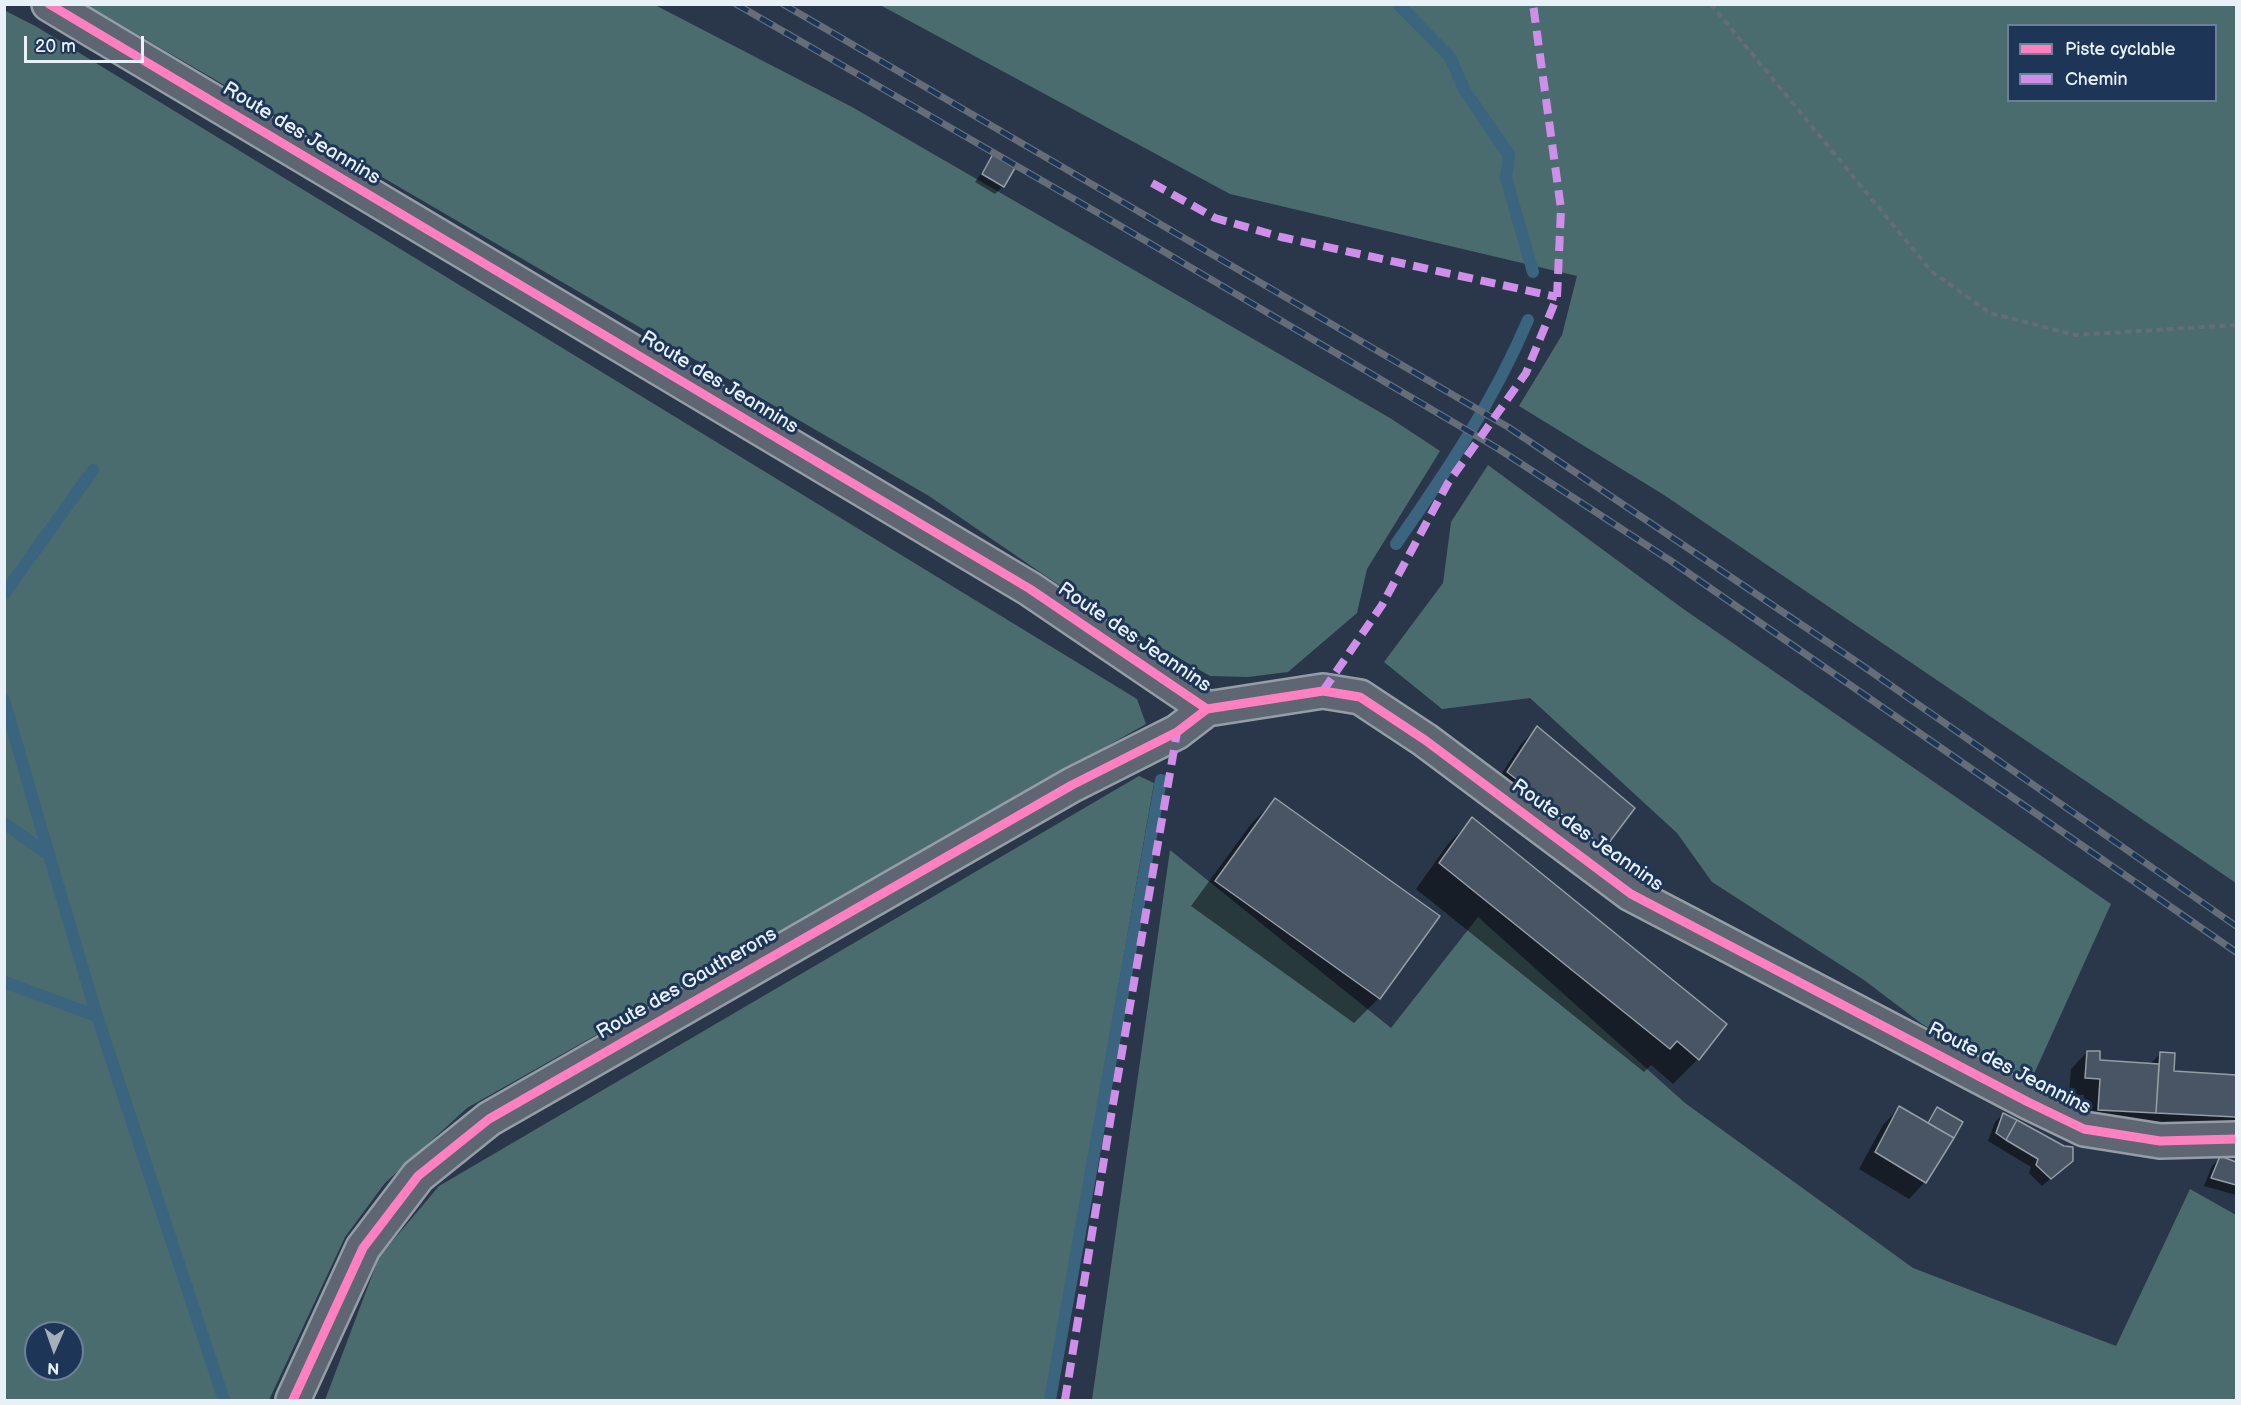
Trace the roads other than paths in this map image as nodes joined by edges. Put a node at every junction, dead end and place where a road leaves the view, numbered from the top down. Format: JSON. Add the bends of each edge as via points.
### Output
{"nodes":[{"id":1,"x":49,"y":4,"type":"edge"},
{"id":2,"x":1207,"y":709,"type":"junction"},
{"id":3,"x":2236,"y":1139,"type":"edge"},
{"id":4,"x":293,"y":1401,"type":"edge"}],
"edges":[{"from":1,"to":2,"type":"street","name":"Route des Jeannins","via":[[1030,589]]},
{"from":2,"to":3,"type":"street","name":"Route des Jeannins","via":[[1323,691],[1360,697],[1425,740],[1631,894],[2028,1102],[2084,1130],[2160,1141]]},
{"from":2,"to":4,"type":"street","name":"Route des Gautherons","via":[[1177,732],[1072,784],[489,1119],[418,1176],[363,1248]]}]}
